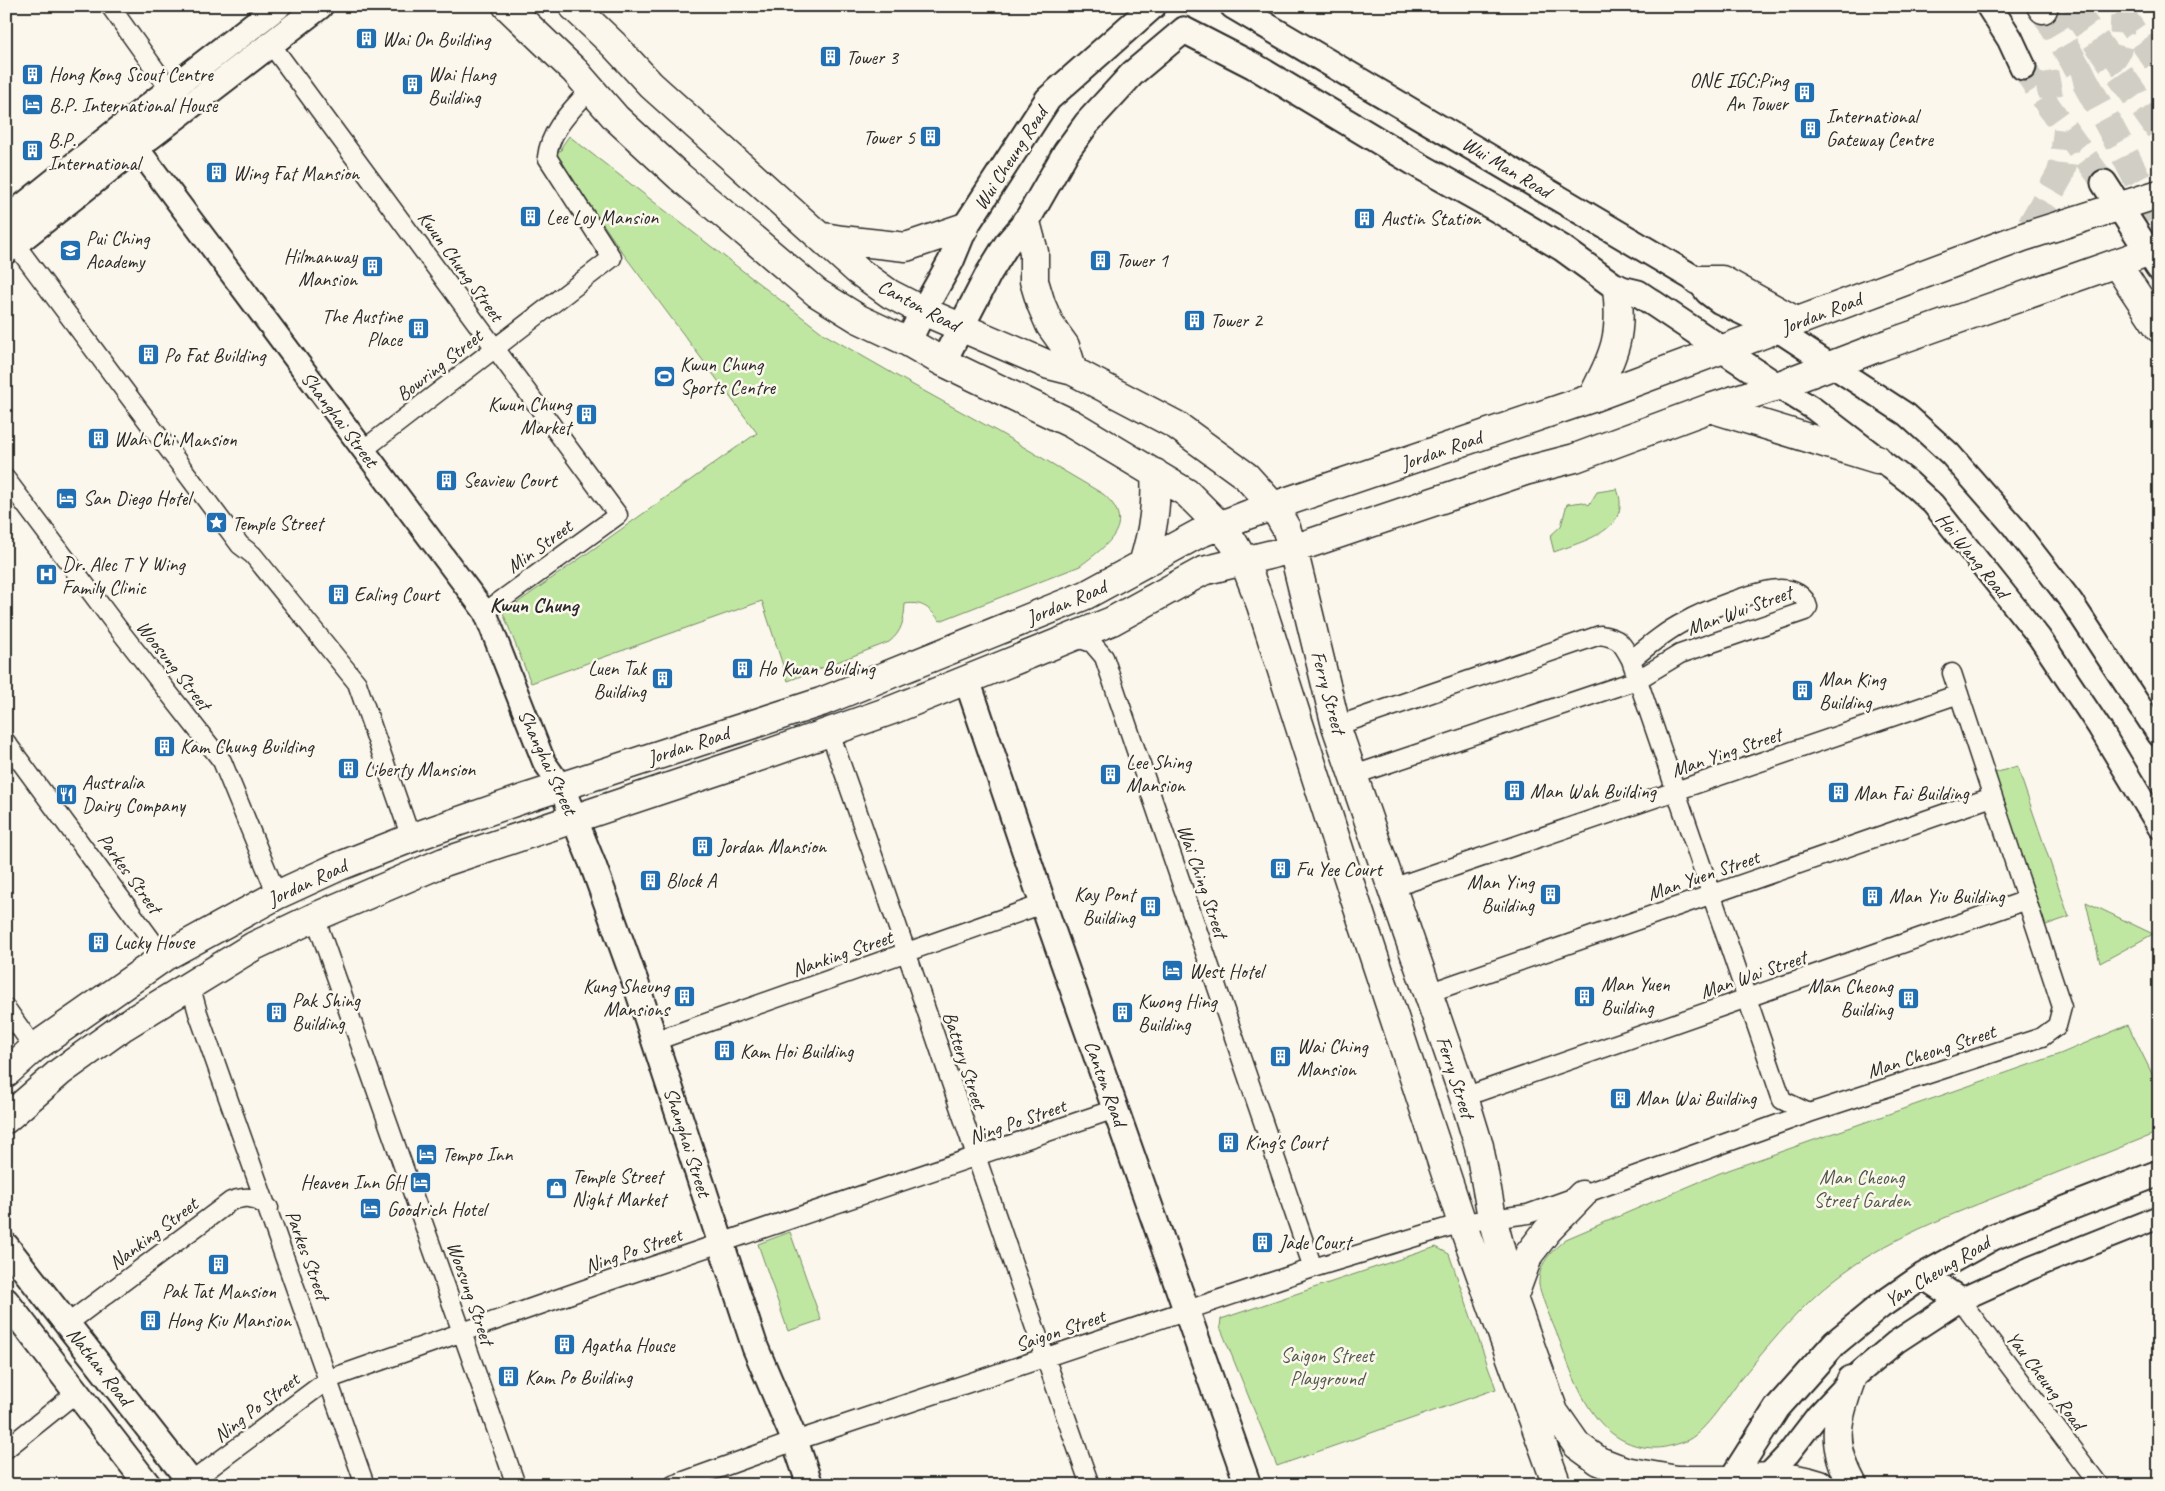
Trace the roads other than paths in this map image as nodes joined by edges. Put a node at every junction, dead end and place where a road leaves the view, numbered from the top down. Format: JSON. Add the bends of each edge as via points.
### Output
{"nodes":[{"id":1,"x":110,"y":6,"type":"edge"},
{"id":2,"x":278,"y":6,"type":"edge"},
{"id":3,"x":320,"y":6,"type":"edge"},
{"id":4,"x":507,"y":6,"type":"edge"},
{"id":5,"x":573,"y":6,"type":"edge"},
{"id":6,"x":1153,"y":6,"type":"edge"},
{"id":7,"x":1233,"y":6,"type":"edge"},
{"id":8,"x":1989,"y":6,"type":"edge"},
{"id":9,"x":270,"y":43,"type":"junction"},
{"id":10,"x":2023,"y":67,"type":"tunnel mouth"},
{"id":11,"x":590,"y":88,"type":"junction"},
{"id":12,"x":170,"y":90,"type":"junction"},
{"id":13,"x":122,"y":127,"type":"junction"},
{"id":14,"x":137,"y":147,"type":"junction"},
{"id":15,"x":2104,"y":183,"type":"tunnel mouth"},
{"id":16,"x":2159,"y":194,"type":"edge"},
{"id":17,"x":2120,"y":206,"type":"junction"},
{"id":18,"x":6,"y":220,"type":"edge"},
{"id":19,"x":1026,"y":222,"type":"junction"},
{"id":20,"x":966,"y":227,"type":"junction"},
{"id":21,"x":818,"y":236,"type":"junction"},
{"id":22,"x":11,"y":248,"type":"edge"},
{"id":23,"x":2155,"y":256,"type":"edge"},
{"id":24,"x":2116,"y":264,"type":"junction"},
{"id":25,"x":1697,"y":280,"type":"joint"},
{"id":26,"x":1617,"y":288,"type":"junction"},
{"id":27,"x":922,"y":310,"type":"junction"},
{"id":28,"x":1787,"y":325,"type":"junction"},
{"id":29,"x":961,"y":328,"type":"junction"},
{"id":30,"x":2159,"y":328,"type":"edge"},
{"id":31,"x":908,"y":342,"type":"junction"},
{"id":32,"x":495,"y":347,"type":"junction"},
{"id":33,"x":1720,"y":349,"type":"junction"},
{"id":34,"x":943,"y":362,"type":"junction"},
{"id":35,"x":1832,"y":364,"type":"junction"},
{"id":36,"x":1074,"y":371,"type":"junction"},
{"id":37,"x":1777,"y":386,"type":"junction"},
{"id":38,"x":1592,"y":398,"type":"junction"},
{"id":39,"x":1710,"y":408,"type":"junction"},
{"id":40,"x":363,"y":450,"type":"junction"},
{"id":41,"x":1876,"y":458,"type":"junction"},
{"id":42,"x":1155,"y":473,"type":"junction"},
{"id":43,"x":6,"y":479,"type":"edge"},
{"id":44,"x":1274,"y":507,"type":"junction"},
{"id":45,"x":618,"y":515,"type":"joint"},
{"id":46,"x":1220,"y":526,"type":"junction"},
{"id":47,"x":1293,"y":549,"type":"junction"},
{"id":48,"x":1244,"y":561,"type":"junction"},
{"id":49,"x":1143,"y":564,"type":"junction"},
{"id":50,"x":485,"y":612,"type":"junction"},
{"id":51,"x":1074,"y":637,"type":"junction"},
{"id":52,"x":1630,"y":660,"type":"junction"},
{"id":53,"x":1952,"y":673,"type":"dead end"},
{"id":54,"x":967,"y":680,"type":"junction"},
{"id":55,"x":1637,"y":680,"type":"junction"},
{"id":56,"x":1959,"y":694,"type":"junction"},
{"id":57,"x":1336,"y":726,"type":"junction"},
{"id":58,"x":830,"y":734,"type":"junction"},
{"id":59,"x":2159,"y":735,"type":"edge"},
{"id":60,"x":6,"y":742,"type":"edge"},
{"id":61,"x":1354,"y":775,"type":"junction"},
{"id":62,"x":561,"y":786,"type":"junction"},
{"id":63,"x":1676,"y":792,"type":"junction"},
{"id":64,"x":1992,"y":797,"type":"junction"},
{"id":65,"x":574,"y":819,"type":"junction"},
{"id":66,"x":2159,"y":826,"type":"edge"},
{"id":67,"x":411,"y":838,"type":"junction"},
{"id":68,"x":1392,"y":888,"type":"junction"},
{"id":69,"x":277,"y":895,"type":"junction"},
{"id":70,"x":1710,"y":895,"type":"junction"},
{"id":71,"x":2027,"y":900,"type":"junction"},
{"id":72,"x":1043,"y":904,"type":"junction"},
{"id":73,"x":315,"y":917,"type":"junction"},
{"id":74,"x":907,"y":954,"type":"junction"},
{"id":75,"x":164,"y":957,"type":"junction"},
{"id":76,"x":190,"y":984,"type":"junction"},
{"id":77,"x":1428,"y":993,"type":"junction"},
{"id":78,"x":1746,"y":999,"type":"junction"},
{"id":79,"x":6,"y":1008,"type":"edge"},
{"id":80,"x":655,"y":1041,"type":"junction"},
{"id":81,"x":34,"y":1048,"type":"junction"},
{"id":82,"x":6,"y":1073,"type":"edge"},
{"id":83,"x":1464,"y":1097,"type":"junction"},
{"id":84,"x":1782,"y":1100,"type":"junction"},
{"id":85,"x":1115,"y":1110,"type":"junction"},
{"id":86,"x":1809,"y":1113,"type":"junction"},
{"id":87,"x":6,"y":1119,"type":"edge"},
{"id":88,"x":1763,"y":1129,"type":"junction"},
{"id":89,"x":975,"y":1157,"type":"junction"},
{"id":90,"x":2159,"y":1173,"type":"edge"},
{"id":91,"x":1582,"y":1195,"type":"junction"},
{"id":92,"x":268,"y":1208,"type":"junction"},
{"id":93,"x":1492,"y":1217,"type":"junction"},
{"id":94,"x":2159,"y":1217,"type":"edge"},
{"id":95,"x":1462,"y":1223,"type":"junction"},
{"id":96,"x":721,"y":1243,"type":"junction"},
{"id":97,"x":6,"y":1246,"type":"edge"},
{"id":98,"x":1313,"y":1268,"type":"junction"},
{"id":99,"x":1923,"y":1276,"type":"junction"},
{"id":100,"x":1513,"y":1298,"type":"junction"},
{"id":101,"x":1960,"y":1300,"type":"junction"},
{"id":102,"x":6,"y":1301,"type":"edge"},
{"id":103,"x":1187,"y":1310,"type":"junction"},
{"id":104,"x":67,"y":1324,"type":"junction"},
{"id":105,"x":463,"y":1334,"type":"junction"},
{"id":106,"x":1044,"y":1357,"type":"junction"},
{"id":107,"x":329,"y":1380,"type":"junction"},
{"id":108,"x":1851,"y":1380,"type":"junction"},
{"id":109,"x":77,"y":1392,"type":"junction"},
{"id":110,"x":795,"y":1441,"type":"junction"},
{"id":111,"x":6,"y":1449,"type":"edge"},
{"id":112,"x":1763,"y":1480,"type":"edge"},
{"id":113,"x":1730,"y":1482,"type":"edge"},
{"id":114,"x":192,"y":1483,"type":"edge"},
{"id":115,"x":148,"y":1485,"type":"edge"},
{"id":116,"x":365,"y":1485,"type":"edge"},
{"id":117,"x":516,"y":1485,"type":"edge"},
{"id":118,"x":673,"y":1485,"type":"edge"},
{"id":119,"x":810,"y":1485,"type":"edge"},
{"id":120,"x":1090,"y":1485,"type":"edge"},
{"id":121,"x":1248,"y":1485,"type":"edge"},
{"id":122,"x":1557,"y":1485,"type":"edge"},
{"id":123,"x":1820,"y":1485,"type":"edge"},
{"id":124,"x":1853,"y":1485,"type":"edge"},
{"id":125,"x":2099,"y":1485,"type":"edge"}],
"edges":[{"from":1,"to":12,"type":"street"},
{"from":2,"to":12,"type":"main road"},
{"from":3,"to":9,"type":"main road"},
{"from":4,"to":11,"type":"main road","name":"Canton Road"},
{"from":5,"to":21,"type":"main road","name":"Canton Road","via":[[614,44],[650,85]]},
{"from":6,"to":20,"type":"main road","name":"Wui Cheung Road","via":[[1048,99]]},
{"from":7,"to":25,"type":"main road","name":"Wui Man Road"},
{"from":8,"to":10,"type":"main road"},
{"from":9,"to":14,"type":"main road"},
{"from":9,"to":32,"type":"street","name":"Kwun Chung Street"},
{"from":11,"to":31,"type":"main road","name":"Canton Road","via":[[616,118],[674,171],[817,293],[859,319]]},
{"from":11,"to":32,"type":"street","name":"Bowring Street","via":[[556,131],[548,145],[547,157],[612,258]]},
{"from":12,"to":13,"type":"main road"},
{"from":13,"to":14,"type":"street","name":"Shanghai Street"},
{"from":13,"to":18,"type":"main road"},
{"from":14,"to":22,"type":"main road"},
{"from":14,"to":40,"type":"street","name":"Shanghai Street"},
{"from":15,"to":17,"type":"main road"},
{"from":16,"to":17,"type":"main road","name":"Jordan Road"},
{"from":17,"to":23,"type":"main road"},
{"from":17,"to":28,"type":"main road","name":"Jordan Road","via":[[2027,231]]},
{"from":19,"to":26,"type":"main road","name":"Wui Man Road","via":[[1061,160],[1088,123],[1133,73],[1184,30],[1254,66],[1495,208],[1562,248]]},
{"from":19,"to":29,"type":"main road","via":[[989,273]]},
{"from":19,"to":36,"type":"main road","via":[[1034,252],[1034,281],[1041,304],[1050,325],[1065,346]]},
{"from":20,"to":21,"type":"main road","via":[[906,247]]},
{"from":20,"to":27,"type":"main road","name":"Wui Cheung Road","via":[[951,261]]},
{"from":21,"to":27,"type":"main road","name":"Canton Road","via":[[890,294]]},
{"from":22,"to":67,"type":"street","via":[[240,545],[253,556],[357,683]]},
{"from":23,"to":24,"type":"main road","name":"Jordan Road"},
{"from":24,"to":30,"type":"main road"},
{"from":24,"to":35,"type":"main road","name":"Jordan Road"},
{"from":25,"to":28,"type":"main road","via":[[1722,280]]},
{"from":26,"to":33,"type":"main road","name":"Wui Man Road","via":[[1638,293]]},
{"from":26,"to":38,"type":"main road","via":[[1620,309],[1618,339]]},
{"from":27,"to":29,"type":"main road","name":"Canton Road"},
{"from":27,"to":31,"type":"main road","name":"Wui Cheung Road"},
{"from":28,"to":33,"type":"main road","name":"Jordan Road"},
{"from":28,"to":35,"type":"street"},
{"from":29,"to":34,"type":"main road"},
{"from":29,"to":36,"type":"main road","name":"Canton Road","via":[[1049,365]]},
{"from":31,"to":34,"type":"main road","name":"Canton Road"},
{"from":32,"to":40,"type":"street","name":"Bowring Street"},
{"from":32,"to":45,"type":"street","name":"Kwun Chung Street"},
{"from":33,"to":37,"type":"main road","name":"Hoi Wang Road"},
{"from":33,"to":38,"type":"main road","name":"Jordan Road"},
{"from":34,"to":42,"type":"main road","name":"Canton Road","via":[[1072,424]]},
{"from":35,"to":37,"type":"main road","name":"Jordan Road"},
{"from":35,"to":59,"type":"street","via":[[1907,415],[1963,468],[2071,601]]},
{"from":36,"to":44,"type":"main road","name":"Canton Road","via":[[1176,425],[1246,476]]},
{"from":37,"to":39,"type":"main road","name":"Jordan Road"},
{"from":37,"to":41,"type":"street","name":"Hoi Wang Road","via":[[1814,409]]},
{"from":38,"to":44,"type":"main road","name":"Jordan Road"},
{"from":39,"to":41,"type":"main road"},
{"from":39,"to":47,"type":"main road","name":"Jordan Road","via":[[1575,458],[1525,471]]},
{"from":40,"to":50,"type":"street","name":"Shanghai Street"},
{"from":41,"to":66,"type":"street","name":"Hoi Wang Road","via":[[1933,504],[2039,637]]},
{"from":42,"to":46,"type":"main road","name":"Canton Road","via":[[1186,493]]},
{"from":42,"to":49,"type":"main road","via":[[1156,514]]},
{"from":43,"to":69,"type":"street","name":"Woosung Street","via":[[120,632],[222,761]]},
{"from":44,"to":46,"type":"main road","name":"Jordan Road"},
{"from":44,"to":47,"type":"main road","name":"Canton Road"},
{"from":45,"to":50,"type":"street","name":"Min Street"},
{"from":46,"to":48,"type":"main road","name":"Ferry Street"},
{"from":46,"to":49,"type":"main road","name":"Jordan Road","via":[[1198,534]]},
{"from":47,"to":48,"type":"main road","name":"Jordan Road"},
{"from":47,"to":57,"type":"main road","name":"Ferry Street"},
{"from":48,"to":51,"type":"main road","name":"Jordan Road","via":[[1204,571],[1122,616]]},
{"from":48,"to":95,"type":"main road","name":"Ferry Street"},
{"from":49,"to":62,"type":"main road","name":"Jordan Road","via":[[1086,595],[822,702]]},
{"from":50,"to":62,"type":"street","name":"Shanghai Street","via":[[544,762]]},
{"from":51,"to":54,"type":"main road","name":"Jordan Road"},
{"from":51,"to":98,"type":"street","name":"Wai Ching Street","via":[[1092,642],[1104,657]]},
{"from":52,"to":55,"type":"street"},
{"from":52,"to":55,"type":"street","name":"Man Wui Street","via":[[1683,622],[1768,590],[1797,592],[1806,600],[1806,611],[1680,654]]},
{"from":52,"to":57,"type":"street","via":[[1623,645],[1614,637],[1600,635]]},
{"from":53,"to":56,"type":"street","name":"Man Cheong Street"},
{"from":54,"to":58,"type":"main road","name":"Jordan Road"},
{"from":54,"to":72,"type":"main road","name":"Canton Road"},
{"from":55,"to":61,"type":"street","name":"Man Wui Street"},
{"from":55,"to":63,"type":"street"},
{"from":56,"to":63,"type":"street","name":"Man Ying Street"},
{"from":56,"to":64,"type":"street","name":"Man Cheong Street"},
{"from":57,"to":61,"type":"main road","name":"Ferry Street"},
{"from":58,"to":65,"type":"main road","name":"Jordan Road"},
{"from":58,"to":74,"type":"street","name":"Battery Street"},
{"from":60,"to":75,"type":"street","name":"Parkes Street"},
{"from":61,"to":68,"type":"main road","name":"Ferry Street"},
{"from":62,"to":65,"type":"main road","name":"Shanghai Street"},
{"from":62,"to":67,"type":"main road","name":"Jordan Road"},
{"from":63,"to":68,"type":"street","name":"Man Ying Street"},
{"from":63,"to":70,"type":"street"},
{"from":64,"to":70,"type":"street","name":"Man Yuen Street"},
{"from":64,"to":71,"type":"street","name":"Man Cheong Street"},
{"from":65,"to":73,"type":"main road","name":"Jordan Road","via":[[444,862]]},
{"from":65,"to":80,"type":"main road","name":"Shanghai Street"},
{"from":67,"to":69,"type":"main road","name":"Jordan Road"},
{"from":68,"to":77,"type":"main road","name":"Ferry Street"},
{"from":69,"to":75,"type":"main road","name":"Jordan Road"},
{"from":70,"to":77,"type":"street","name":"Man Yuen Street"},
{"from":70,"to":78,"type":"street"},
{"from":71,"to":78,"type":"street","name":"Man Wai Street"},
{"from":71,"to":86,"type":"street","name":"Man Cheong Street","via":[[2062,1007],[2057,1026],[2042,1037]]},
{"from":72,"to":74,"type":"street","name":"Nanking Street"},
{"from":72,"to":85,"type":"main road","name":"Canton Road"},
{"from":73,"to":76,"type":"main road","name":"Jordan Road","via":[[254,946]]},
{"from":73,"to":105,"type":"street","name":"Woosung Street"},
{"from":74,"to":80,"type":"street","name":"Nanking Street"},
{"from":74,"to":89,"type":"street","name":"Battery Street"},
{"from":75,"to":81,"type":"main road","name":"Jordan Road"},
{"from":76,"to":87,"type":"main road","name":"Jordan Road","via":[[60,1072]]},
{"from":76,"to":92,"type":"street","name":"Parkes Street"},
{"from":77,"to":83,"type":"main road","name":"Ferry Street"},
{"from":78,"to":83,"type":"street","name":"Man Wai Street"},
{"from":78,"to":84,"type":"street"},
{"from":79,"to":81,"type":"street"},
{"from":80,"to":96,"type":"main road","name":"Shanghai Street"},
{"from":81,"to":82,"type":"main road","name":"Jordan Road"},
{"from":83,"to":93,"type":"main road","name":"Ferry Street","via":[[1479,1146]]},
{"from":84,"to":86,"type":"street"},
{"from":84,"to":88,"type":"street"},
{"from":85,"to":89,"type":"street","name":"Ning Po Street"},
{"from":85,"to":103,"type":"main road","name":"Canton Road"},
{"from":86,"to":88,"type":"street","name":"Man Cheong Street"},
{"from":88,"to":91,"type":"street","name":"Man Cheong Street"},
{"from":89,"to":96,"type":"street","name":"Ning Po Street"},
{"from":89,"to":106,"type":"street","name":"Battery Street"},
{"from":90,"to":99,"type":"main road","name":"Yan Cheung Road","via":[[1993,1237]]},
{"from":91,"to":93,"type":"street","name":"Man Cheong Street","via":[[1528,1214]]},
{"from":91,"to":100,"type":"main road","via":[[1529,1254]]},
{"from":92,"to":104,"type":"street","name":"Nanking Street","via":[[245,1196],[231,1200]]},
{"from":92,"to":107,"type":"street","name":"Parkes Street"},
{"from":93,"to":95,"type":"street","name":"Man Cheong Street"},
{"from":93,"to":100,"type":"main road","name":"Ferry Street"},
{"from":94,"to":101,"type":"street","name":"Yan Cheung Road"},
{"from":95,"to":98,"type":"street","name":"Saigon Street"},
{"from":95,"to":122,"type":"main road","name":"Ferry Street"},
{"from":96,"to":105,"type":"street","name":"Ning Po Street"},
{"from":96,"to":110,"type":"main road","name":"Shanghai Street","via":[[756,1348]]},
{"from":97,"to":104,"type":"main road","name":"Nathan Road"},
{"from":98,"to":103,"type":"street","name":"Saigon Street"},
{"from":99,"to":101,"type":"main road"},
{"from":99,"to":113,"type":"main road","name":"Yan Cheung Road","via":[[1835,1343],[1777,1408]]},
{"from":100,"to":113,"type":"main road","name":"Ferry Street","via":[[1554,1412],[1577,1445],[1599,1460],[1625,1471],[1677,1480]]},
{"from":101,"to":108,"type":"street","name":"Yan Cheung Road","via":[[1896,1342]]},
{"from":101,"to":125,"type":"street","name":"Yau Cheung Road"},
{"from":102,"to":109,"type":"main road","name":"Nathan Road"},
{"from":103,"to":106,"type":"street","name":"Saigon Street"},
{"from":103,"to":121,"type":"main road","name":"Canton Road"},
{"from":104,"to":114,"type":"main road","name":"Nathan Road"},
{"from":105,"to":107,"type":"street","name":"Ning Po Street"},
{"from":105,"to":117,"type":"street","name":"Woosung Street"},
{"from":106,"to":110,"type":"street","name":"Saigon Street"},
{"from":106,"to":120,"type":"street","name":"Battery Street"},
{"from":107,"to":114,"type":"street","name":"Ning Po Street"},
{"from":107,"to":116,"type":"street","name":"Parkes Street"},
{"from":108,"to":112,"type":"street","name":"Yan Cheung Road"},
{"from":108,"to":124,"type":"main road","via":[[1837,1422],[1837,1438],[1843,1467]]},
{"from":109,"to":111,"type":"street"},
{"from":109,"to":115,"type":"main road","name":"Nathan Road"},
{"from":110,"to":118,"type":"street","name":"Saigon Street"},
{"from":110,"to":119,"type":"main road","name":"Shanghai Street"},
{"from":112,"to":113,"type":"main road","name":"Ferry Street"},
{"from":112,"to":123,"type":"main road","name":"Ferry Street","via":[[1806,1480]]}]}
